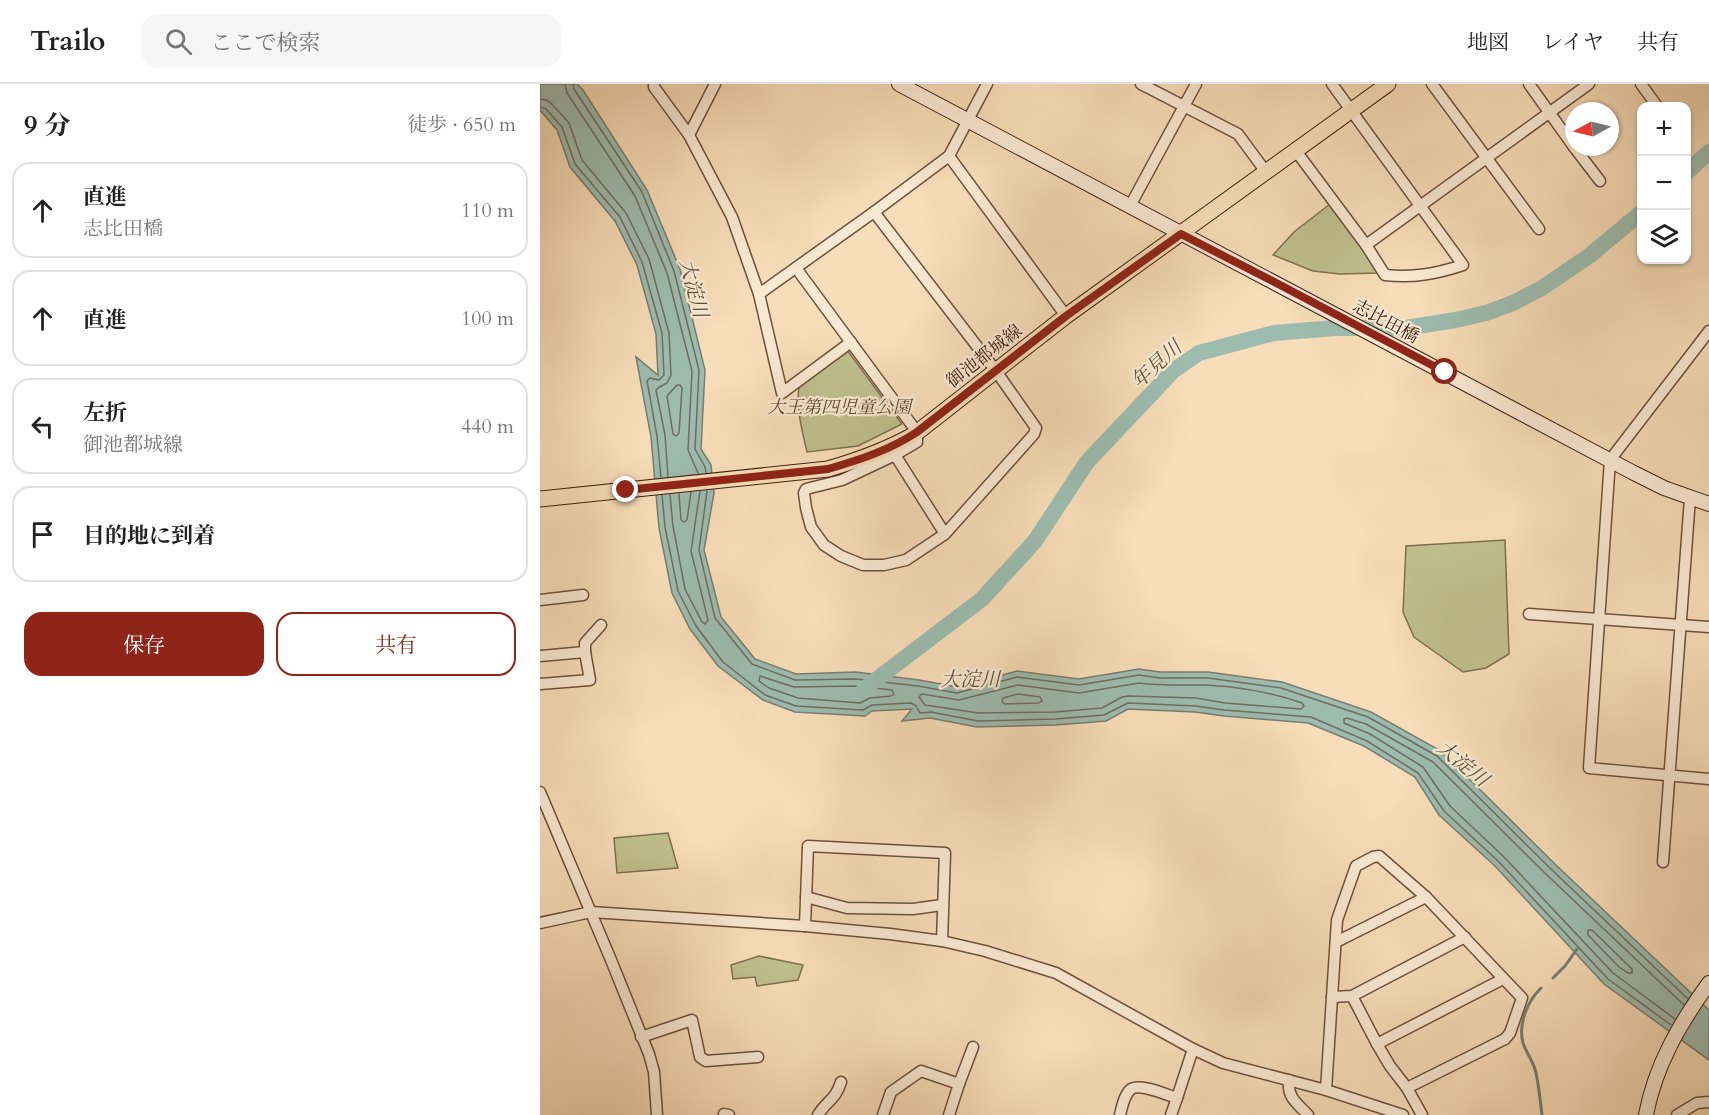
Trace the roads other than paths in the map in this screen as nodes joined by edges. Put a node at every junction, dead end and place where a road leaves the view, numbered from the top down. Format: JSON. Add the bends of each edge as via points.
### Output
{"nodes":[{"id":1,"x":654,"y":84,"type":"edge"},
{"id":2,"x":715,"y":84,"type":"edge"},
{"id":3,"x":899,"y":84,"type":"edge"},
{"id":4,"x":987,"y":84,"type":"edge"},
{"id":5,"x":1141,"y":84,"type":"edge"},
{"id":6,"x":1196,"y":84,"type":"edge"},
{"id":7,"x":1332,"y":84,"type":"edge"},
{"id":8,"x":1388,"y":84,"type":"edge"},
{"id":9,"x":1432,"y":84,"type":"edge"},
{"id":10,"x":1528,"y":84,"type":"edge"},
{"id":11,"x":1589,"y":84,"type":"edge"},
{"id":12,"x":1641,"y":84,"type":"edge"},
{"id":13,"x":1654,"y":102,"type":"edge"},
{"id":14,"x":1184,"y":106,"type":"junction"},
{"id":15,"x":1352,"y":110,"type":"junction"},
{"id":16,"x":1549,"y":113,"type":"junction"},
{"id":17,"x":968,"y":121,"type":"junction"},
{"id":18,"x":689,"y":135,"type":"junction"},
{"id":19,"x":1565,"y":135,"type":"edge"},
{"id":20,"x":1296,"y":151,"type":"junction"},
{"id":21,"x":949,"y":156,"type":"junction"},
{"id":22,"x":1581,"y":156,"type":"edge"},
{"id":23,"x":1486,"y":160,"type":"junction"},
{"id":24,"x":1266,"y":172,"type":"junction"},
{"id":25,"x":1600,"y":181,"type":"dead end"},
{"id":26,"x":1130,"y":206,"type":"junction"},
{"id":27,"x":1420,"y":207,"type":"junction"},
{"id":28,"x":874,"y":212,"type":"junction"},
{"id":29,"x":1539,"y":229,"type":"dead end"},
{"id":30,"x":1181,"y":234,"type":"junction"},
{"id":31,"x":1366,"y":245,"type":"junction"},
{"id":32,"x":796,"y":268,"type":"junction"},
{"id":33,"x":759,"y":294,"type":"junction"},
{"id":34,"x":1066,"y":316,"type":"junction"},
{"id":35,"x":1709,"y":331,"type":"edge"},
{"id":36,"x":851,"y":342,"type":"junction"},
{"id":37,"x":996,"y":371,"type":"junction"},
{"id":38,"x":917,"y":432,"type":"junction"},
{"id":39,"x":895,"y":455,"type":"junction"},
{"id":40,"x":1610,"y":460,"type":"junction"},
{"id":41,"x":1690,"y":498,"type":"junction"},
{"id":42,"x":540,"y":499,"type":"edge"},
{"id":43,"x":1709,"y":504,"type":"edge"},
{"id":44,"x":945,"y":534,"type":"junction"},
{"id":45,"x":584,"y":595,"type":"dead end"},
{"id":46,"x":540,"y":600,"type":"edge"},
{"id":47,"x":1529,"y":614,"type":"dead end"},
{"id":48,"x":1600,"y":619,"type":"junction"},
{"id":49,"x":601,"y":625,"type":"dead end"},
{"id":50,"x":1682,"y":625,"type":"junction"},
{"id":51,"x":1709,"y":627,"type":"edge"},
{"id":52,"x":585,"y":652,"type":"junction"},
{"id":53,"x":540,"y":656,"type":"edge"},
{"id":54,"x":540,"y":684,"type":"edge"},
{"id":55,"x":1670,"y":776,"type":"junction"},
{"id":56,"x":1709,"y":779,"type":"edge"},
{"id":57,"x":540,"y":792,"type":"edge"},
{"id":58,"x":1663,"y":862,"type":"dead end"},
{"id":59,"x":806,"y":897,"type":"junction"},
{"id":60,"x":1426,"y":897,"type":"junction"},
{"id":61,"x":942,"y":905,"type":"junction"},
{"id":62,"x":591,"y":912,"type":"junction"},
{"id":63,"x":540,"y":923,"type":"edge"},
{"id":64,"x":805,"y":926,"type":"junction"},
{"id":65,"x":1465,"y":937,"type":"junction"},
{"id":66,"x":942,"y":941,"type":"junction"},
{"id":67,"x":1336,"y":942,"type":"junction"},
{"id":68,"x":1503,"y":979,"type":"junction"},
{"id":69,"x":1709,"y":983,"type":"edge"},
{"id":70,"x":1352,"y":996,"type":"junction"},
{"id":71,"x":1332,"y":997,"type":"junction"},
{"id":72,"x":641,"y":1037,"type":"junction"},
{"id":73,"x":1377,"y":1044,"type":"junction"},
{"id":74,"x":973,"y":1047,"type":"dead end"},
{"id":75,"x":1193,"y":1049,"type":"junction"},
{"id":76,"x":758,"y":1057,"type":"dead end"},
{"id":77,"x":1289,"y":1080,"type":"junction"},
{"id":78,"x":841,"y":1082,"type":"dead end"},
{"id":79,"x":959,"y":1084,"type":"junction"},
{"id":80,"x":1407,"y":1088,"type":"junction"},
{"id":81,"x":1326,"y":1090,"type":"junction"},
{"id":82,"x":1177,"y":1098,"type":"junction"},
{"id":83,"x":1709,"y":1102,"type":"edge"},
{"id":84,"x":724,"y":1114,"type":"edge"},
{"id":85,"x":657,"y":1115,"type":"edge"},
{"id":86,"x":729,"y":1115,"type":"edge"},
{"id":87,"x":818,"y":1115,"type":"edge"},
{"id":88,"x":883,"y":1115,"type":"edge"},
{"id":89,"x":949,"y":1115,"type":"edge"},
{"id":90,"x":1120,"y":1115,"type":"edge"},
{"id":91,"x":1171,"y":1115,"type":"edge"},
{"id":92,"x":1308,"y":1115,"type":"edge"},
{"id":93,"x":1403,"y":1115,"type":"edge"},
{"id":94,"x":1422,"y":1115,"type":"edge"},
{"id":95,"x":1646,"y":1115,"type":"edge"},
{"id":96,"x":1677,"y":1115,"type":"edge"}],
"edges":[{"from":1,"to":18,"type":"street"},
{"from":2,"to":18,"type":"street"},
{"from":3,"to":17,"type":"street","name":"志比田橋"},
{"from":4,"to":17,"type":"street"},
{"from":5,"to":14,"type":"street"},
{"from":6,"to":14,"type":"street"},
{"from":7,"to":15,"type":"street"},
{"from":8,"to":15,"type":"main road","name":"御池都城線"},
{"from":9,"to":23,"type":"street"},
{"from":10,"to":16,"type":"street"},
{"from":11,"to":16,"type":"street"},
{"from":12,"to":13,"type":"street"},
{"from":14,"to":24,"type":"street","via":[[1238,134]]},
{"from":14,"to":26,"type":"street"},
{"from":15,"to":20,"type":"main road","name":"御池都城線"},
{"from":15,"to":27,"type":"street"},
{"from":16,"to":19,"type":"street"},
{"from":16,"to":23,"type":"street"},
{"from":17,"to":21,"type":"street"},
{"from":17,"to":26,"type":"street","name":"志比田橋"},
{"from":18,"to":33,"type":"street","via":[[732,217]]},
{"from":20,"to":24,"type":"main road","name":"御池都城線"},
{"from":20,"to":31,"type":"street"},
{"from":21,"to":28,"type":"street"},
{"from":21,"to":34,"type":"street"},
{"from":22,"to":25,"type":"street"},
{"from":23,"to":27,"type":"street"},
{"from":23,"to":29,"type":"street"},
{"from":24,"to":30,"type":"main road","name":"御池都城線"},
{"from":26,"to":30,"type":"street","name":"志比田橋"},
{"from":27,"to":31,"type":"street"},
{"from":27,"to":31,"type":"street","via":[[1463,265],[1436,274],[1384,275]]},
{"from":28,"to":32,"type":"street"},
{"from":28,"to":37,"type":"street"},
{"from":30,"to":34,"type":"main road","name":"御池都城線"},
{"from":30,"to":40,"type":"street","name":"志比田橋"},
{"from":32,"to":33,"type":"street"},
{"from":32,"to":36,"type":"street"},
{"from":33,"to":36,"type":"street","via":[[782,393]]},
{"from":34,"to":37,"type":"main road","name":"御池都城線"},
{"from":35,"to":40,"type":"street"},
{"from":36,"to":38,"type":"street"},
{"from":37,"to":38,"type":"main road","name":"御池都城線"},
{"from":37,"to":44,"type":"street","via":[[1036,428]]},
{"from":38,"to":39,"type":"street","via":[[917,442]]},
{"from":38,"to":42,"type":"main road","name":"御池都城線","via":[[891,448],[828,469]]},
{"from":39,"to":44,"type":"street"},
{"from":39,"to":44,"type":"street","via":[[842,480],[806,489],[811,527],[824,545],[862,565],[906,560]]},
{"from":40,"to":41,"type":"street","name":"志比田橋"},
{"from":40,"to":48,"type":"street"},
{"from":41,"to":43,"type":"street","name":"志比田橋"},
{"from":41,"to":50,"type":"street"},
{"from":45,"to":46,"type":"street"},
{"from":47,"to":48,"type":"street"},
{"from":48,"to":50,"type":"street"},
{"from":48,"to":55,"type":"street","via":[[1588,768]]},
{"from":49,"to":52,"type":"street","via":[[585,643]]},
{"from":50,"to":51,"type":"street"},
{"from":50,"to":55,"type":"street"},
{"from":52,"to":53,"type":"street"},
{"from":52,"to":54,"type":"street","via":[[590,680]]},
{"from":55,"to":56,"type":"street"},
{"from":55,"to":58,"type":"street"},
{"from":57,"to":62,"type":"street"},
{"from":59,"to":61,"type":"street","via":[[847,908],[913,909]]},
{"from":59,"to":61,"type":"street","via":[[808,846],[945,853]]},
{"from":59,"to":64,"type":"street"},
{"from":60,"to":65,"type":"street"},
{"from":60,"to":67,"type":"street"},
{"from":60,"to":67,"type":"street","via":[[1379,856],[1373,857],[1356,866],[1337,920]]},
{"from":61,"to":66,"type":"street"},
{"from":62,"to":63,"type":"street"},
{"from":62,"to":64,"type":"street"},
{"from":62,"to":72,"type":"street"},
{"from":64,"to":66,"type":"street"},
{"from":65,"to":68,"type":"street"},
{"from":65,"to":70,"type":"street"},
{"from":66,"to":75,"type":"street","via":[[1056,973]]},
{"from":67,"to":71,"type":"street"},
{"from":68,"to":73,"type":"street"},
{"from":68,"to":80,"type":"street","via":[[1522,998],[1505,1039]]},
{"from":69,"to":95,"type":"street","via":[[1672,1040],[1651,1091]]},
{"from":70,"to":71,"type":"street"},
{"from":70,"to":73,"type":"street"},
{"from":71,"to":81,"type":"street"},
{"from":72,"to":76,"type":"street","via":[[692,1020],[700,1057],[706,1061]]},
{"from":72,"to":85,"type":"street","via":[[654,1072]]},
{"from":73,"to":80,"type":"street"},
{"from":74,"to":79,"type":"street"},
{"from":75,"to":77,"type":"street","via":[[1223,1063]]},
{"from":75,"to":82,"type":"street"},
{"from":77,"to":81,"type":"street"},
{"from":77,"to":92,"type":"street","via":[[1290,1095]]},
{"from":78,"to":87,"type":"street","via":[[837,1094]]},
{"from":79,"to":88,"type":"street","via":[[921,1071],[891,1092]]},
{"from":79,"to":89,"type":"street"},
{"from":80,"to":94,"type":"street"},
{"from":81,"to":93,"type":"street"},
{"from":82,"to":90,"type":"street","via":[[1139,1087],[1131,1089]]},
{"from":82,"to":91,"type":"street"},
{"from":83,"to":96,"type":"street","via":[[1697,1103]]},
{"from":84,"to":86,"type":"street"}]}
